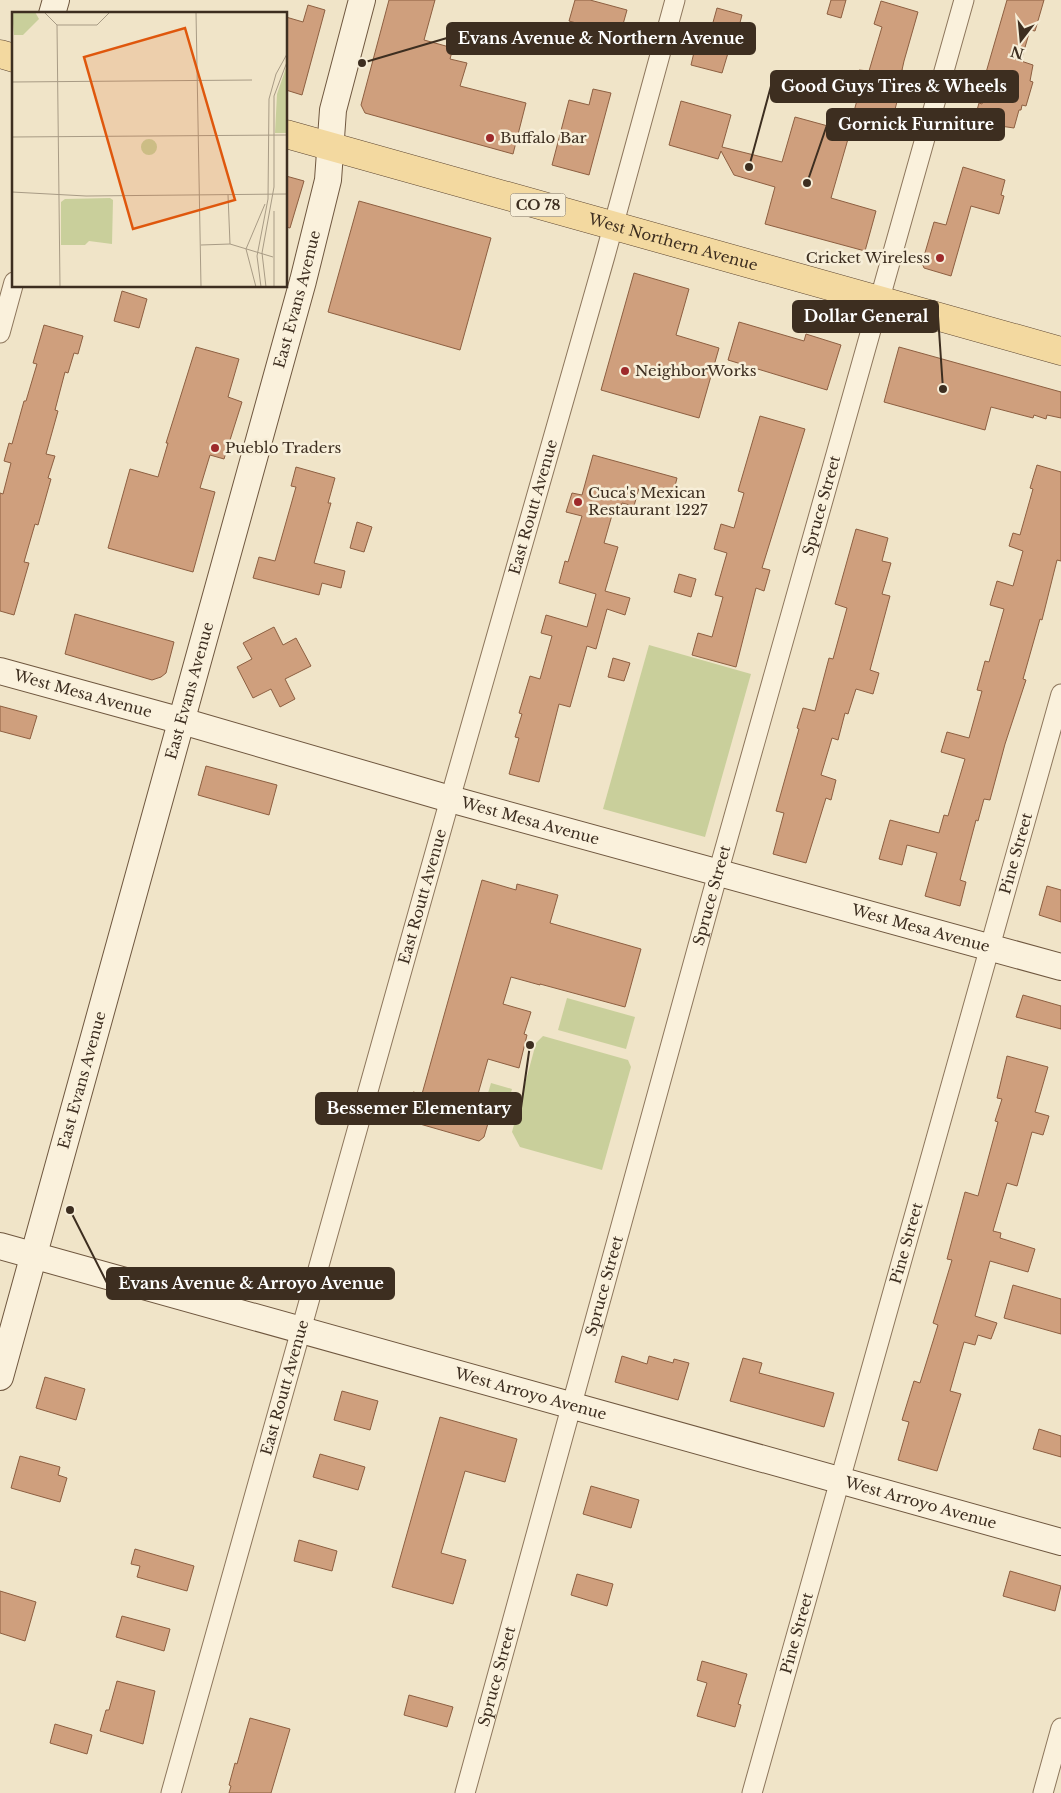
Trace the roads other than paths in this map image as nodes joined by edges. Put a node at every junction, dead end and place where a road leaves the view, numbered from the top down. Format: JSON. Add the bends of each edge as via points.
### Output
{"nodes":[{"id":1,"x":362,"y":0,"type":"edge"},
{"id":2,"x":675,"y":0,"type":"edge"},
{"id":3,"x":964,"y":0,"type":"edge"},
{"id":4,"x":288,"y":135,"type":"edge"},
{"id":5,"x":330,"y":147,"type":"junction"},
{"id":6,"x":614,"y":226,"type":"junction"},
{"id":7,"x":12,"y":288,"type":"edge"},
{"id":8,"x":879,"y":300,"type":"junction"},
{"id":9,"x":0,"y":333,"type":"edge"},
{"id":10,"x":1061,"y":351,"type":"edge"},
{"id":11,"x":0,"y":671,"type":"edge"},
{"id":12,"x":1061,"y":694,"type":"edge"},
{"id":13,"x":182,"y":721,"type":"junction"},
{"id":14,"x":450,"y":799,"type":"junction"},
{"id":15,"x":718,"y":873,"type":"junction"},
{"id":16,"x":990,"y":947,"type":"junction"},
{"id":17,"x":1061,"y":967,"type":"edge"},
{"id":18,"x":0,"y":1246,"type":"edge"},
{"id":19,"x":34,"y":1256,"type":"junction"},
{"id":20,"x":302,"y":1330,"type":"junction"},
{"id":21,"x":0,"y":1377,"type":"edge"},
{"id":22,"x":572,"y":1406,"type":"junction"},
{"id":23,"x":839,"y":1480,"type":"junction"},
{"id":24,"x":1061,"y":1542,"type":"edge"},
{"id":25,"x":1061,"y":1728,"type":"edge"},
{"id":26,"x":171,"y":1793,"type":"edge"},
{"id":27,"x":465,"y":1793,"type":"edge"},
{"id":28,"x":752,"y":1793,"type":"edge"},
{"id":29,"x":1043,"y":1793,"type":"edge"}],
"edges":[{"from":1,"to":5,"type":"street","name":"East Evans Avenue","via":[[332,110]]},
{"from":2,"to":6,"type":"street","name":"East Routt Avenue"},
{"from":3,"to":8,"type":"street","name":"Spruce Street"},
{"from":4,"to":5,"type":"main road","name":"West Northern Avenue","number":"CO 78"},
{"from":5,"to":6,"type":"main road","name":"West Northern Avenue","number":"CO 78"},
{"from":5,"to":13,"type":"street","name":"East Evans Avenue","via":[[328,180],[303,281]]},
{"from":6,"to":8,"type":"main road","name":"West Northern Avenue","number":"CO 78"},
{"from":6,"to":14,"type":"street","name":"East Routt Avenue"},
{"from":7,"to":9,"type":"street"},
{"from":8,"to":10,"type":"main road","name":"West Northern Avenue","number":"CO 78"},
{"from":8,"to":15,"type":"street","name":"Spruce Street"},
{"from":11,"to":13,"type":"street","name":"West Mesa Avenue"},
{"from":12,"to":16,"type":"street","name":"Pine Street"},
{"from":13,"to":14,"type":"street","name":"West Mesa Avenue"},
{"from":13,"to":19,"type":"street","name":"East Evans Avenue"},
{"from":14,"to":15,"type":"street","name":"West Mesa Avenue"},
{"from":14,"to":20,"type":"street","name":"East Routt Avenue"},
{"from":15,"to":16,"type":"street","name":"West Mesa Avenue"},
{"from":15,"to":22,"type":"street","name":"Spruce Street"},
{"from":16,"to":17,"type":"street","name":"West Mesa Avenue"},
{"from":16,"to":23,"type":"street","name":"Pine Street"},
{"from":18,"to":19,"type":"street","name":"West Arroyo Avenue"},
{"from":19,"to":20,"type":"street","name":"West Arroyo Avenue"},
{"from":19,"to":21,"type":"street","name":"East Evans Avenue"},
{"from":20,"to":22,"type":"street","name":"West Arroyo Avenue"},
{"from":20,"to":26,"type":"street","name":"East Routt Avenue"},
{"from":22,"to":23,"type":"street","name":"West Arroyo Avenue"},
{"from":22,"to":27,"type":"street","name":"Spruce Street"},
{"from":23,"to":24,"type":"street","name":"West Arroyo Avenue"},
{"from":23,"to":28,"type":"street","name":"Pine Street"},
{"from":25,"to":29,"type":"street"}]}
